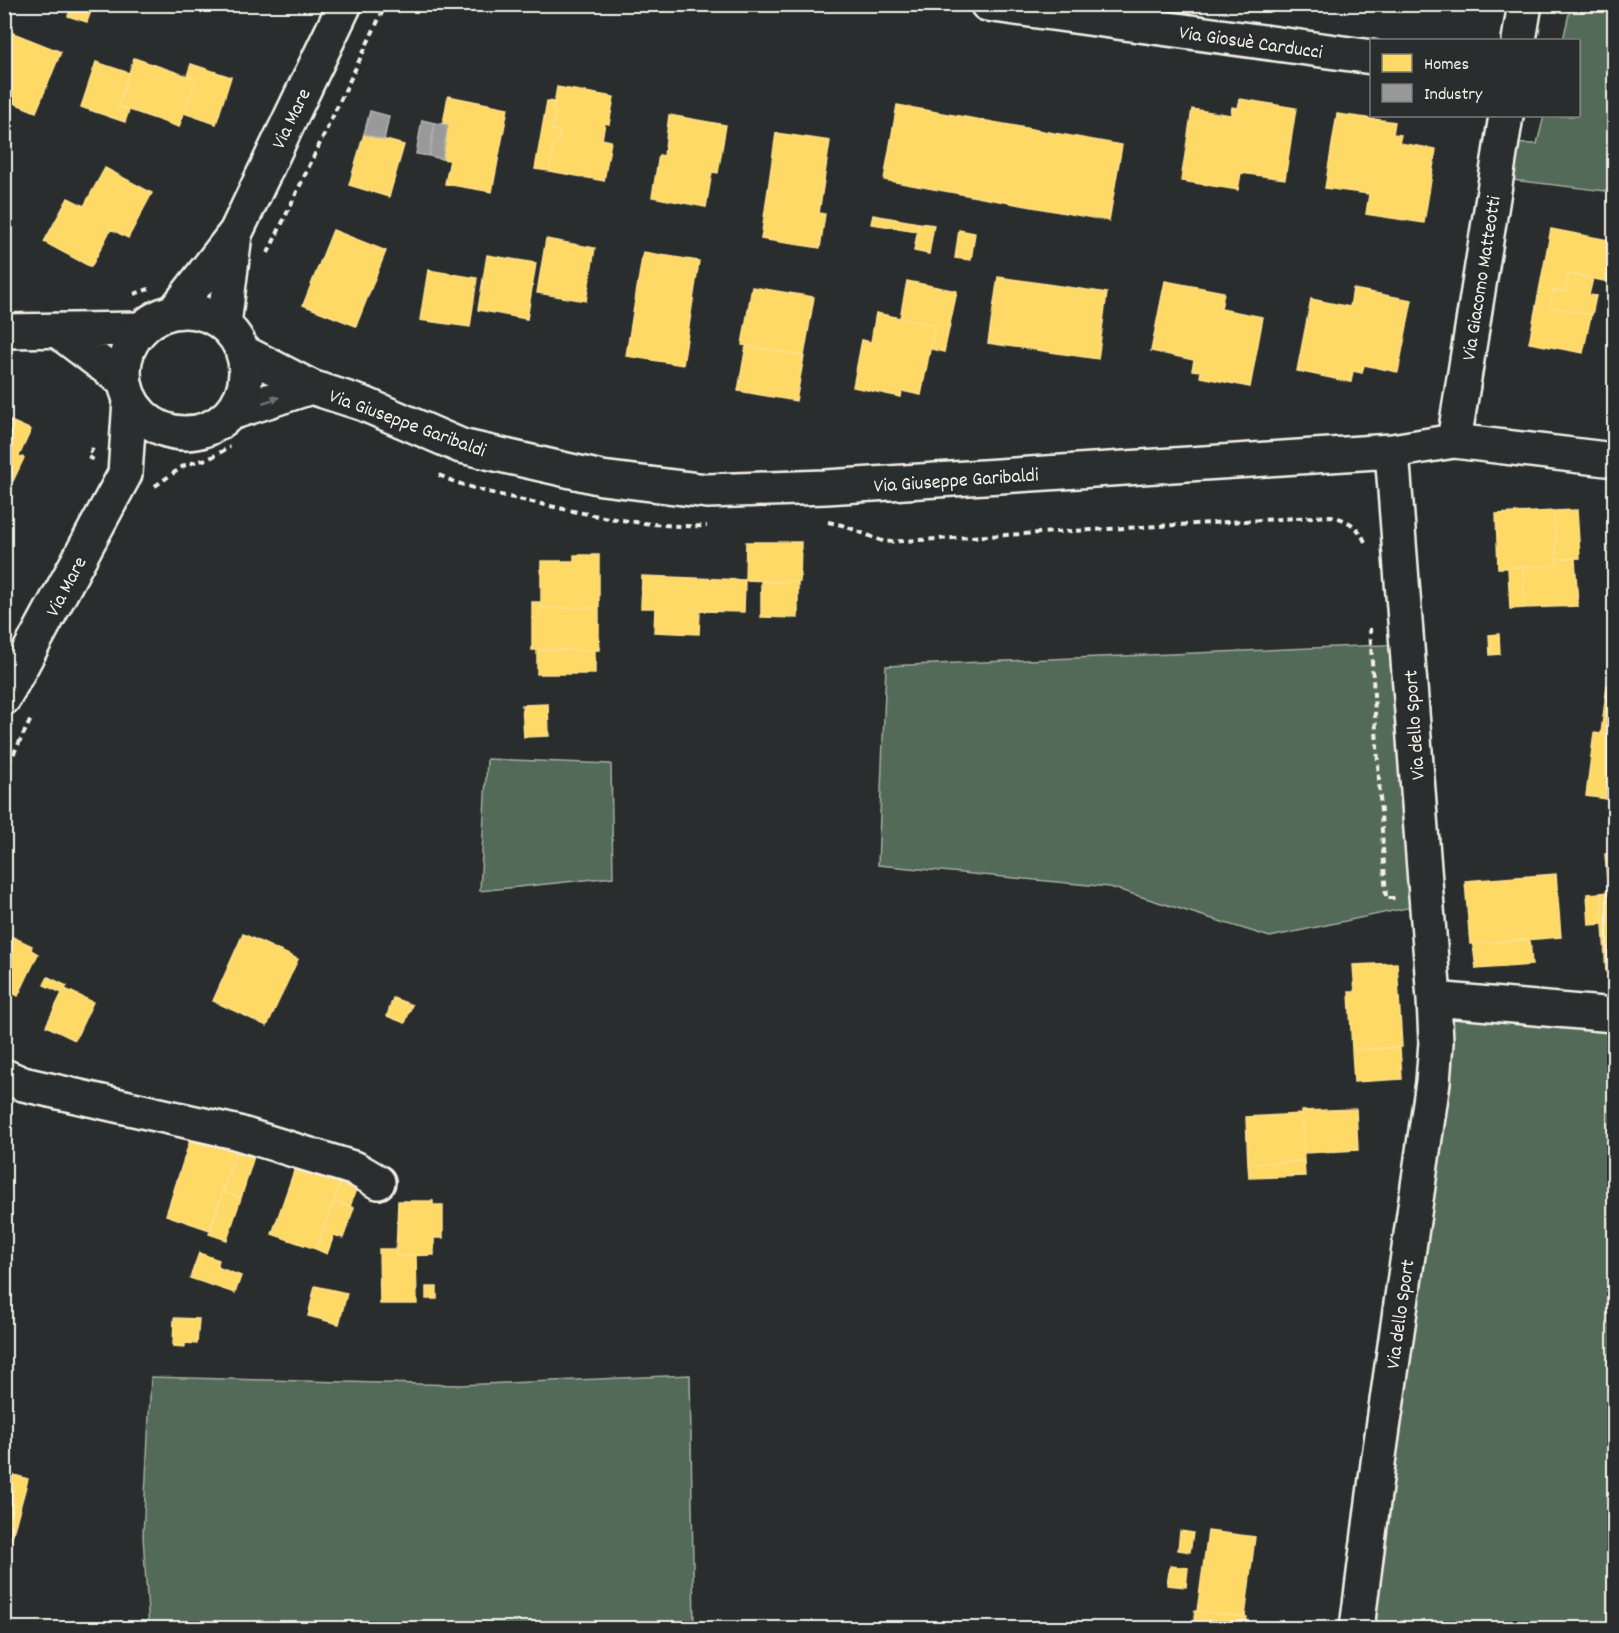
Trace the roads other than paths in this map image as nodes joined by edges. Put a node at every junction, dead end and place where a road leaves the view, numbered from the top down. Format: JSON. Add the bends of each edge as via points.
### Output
{"nodes":[{"id":1,"x":345,"y":4,"type":"edge"},
{"id":2,"x":987,"y":4,"type":"edge"},
{"id":3,"x":1526,"y":4,"type":"edge"},
{"id":4,"x":1519,"y":39,"type":"edge"},
{"id":5,"x":1370,"y":57,"type":"edge"},
{"id":6,"x":1506,"y":117,"type":"edge"},
{"id":7,"x":236,"y":232,"type":"junction"},
{"id":8,"x":174,"y":312,"type":"junction"},
{"id":9,"x":224,"y":325,"type":"junction"},
{"id":10,"x":142,"y":329,"type":"junction"},
{"id":11,"x":4,"y":331,"type":"edge"},
{"id":12,"x":58,"y":331,"type":"junction"},
{"id":13,"x":243,"y":352,"type":"junction"},
{"id":14,"x":310,"y":387,"type":"junction"},
{"id":15,"x":127,"y":390,"type":"junction"},
{"id":16,"x":234,"y":428,"type":"junction"},
{"id":17,"x":181,"y":434,"type":"junction"},
{"id":18,"x":1454,"y":441,"type":"junction"},
{"id":19,"x":1392,"y":451,"type":"junction"},
{"id":20,"x":1614,"y":460,"type":"edge"},
{"id":21,"x":139,"y":480,"type":"junction"},
{"id":22,"x":4,"y":698,"type":"edge"},
{"id":23,"x":1434,"y":999,"type":"junction"},
{"id":24,"x":1614,"y":1015,"type":"edge"},
{"id":25,"x":4,"y":1076,"type":"edge"},
{"id":26,"x":378,"y":1182,"type":"dead end"},
{"id":27,"x":1357,"y":1629,"type":"edge"}],
"edges":[{"from":1,"to":7,"type":"street","name":"Via Mare"},
{"from":2,"to":5,"type":"street","name":"Via Giosuè Carducci"},
{"from":3,"to":4,"type":"street"},
{"from":6,"to":18,"type":"street","name":"Via Giacomo Matteotti"},
{"from":7,"to":8,"type":"street","name":"Via Mare"},
{"from":7,"to":9,"type":"street","name":"Via Mare"},
{"from":8,"to":9,"type":"street","via":[[192,311]]},
{"from":8,"to":10,"type":"street","name":"Via Mare"},
{"from":9,"to":13,"type":"street"},
{"from":10,"to":12,"type":"street"},
{"from":10,"to":15,"type":"street","name":"Via Mare","via":[[125,362]]},
{"from":11,"to":12,"type":"street"},
{"from":12,"to":15,"type":"street"},
{"from":13,"to":14,"type":"street","name":"Via Giuseppe Garibaldi"},
{"from":13,"to":16,"type":"street","name":"Via Mare","via":[[245,384]]},
{"from":16,"to":14,"type":"street","name":"Via Giuseppe Garibaldi","one_way":true},
{"from":14,"to":19,"type":"street","name":"Via Giuseppe Garibaldi","via":[[364,404],[461,446],[602,478],[707,491]]},
{"from":15,"to":17,"type":"street","via":[[143,417],[160,428]]},
{"from":15,"to":21,"type":"street","name":"Via Mare"},
{"from":16,"to":17,"type":"street","name":"Via Mare","via":[[217,425]]},
{"from":17,"to":21,"type":"street","name":"Via Mare"},
{"from":18,"to":19,"type":"street","name":"Via Giuseppe Garibaldi"},
{"from":18,"to":20,"type":"street","name":"Via Giuseppe Garibaldi"},
{"from":19,"to":23,"type":"street","name":"Via dello Sport"},
{"from":21,"to":22,"type":"street","name":"Via Mare"},
{"from":23,"to":24,"type":"street"},
{"from":23,"to":27,"type":"street","name":"Via dello Sport","via":[[1433,1082]]},
{"from":25,"to":26,"type":"street","via":[[23,1084],[235,1132],[356,1168]]}]}
